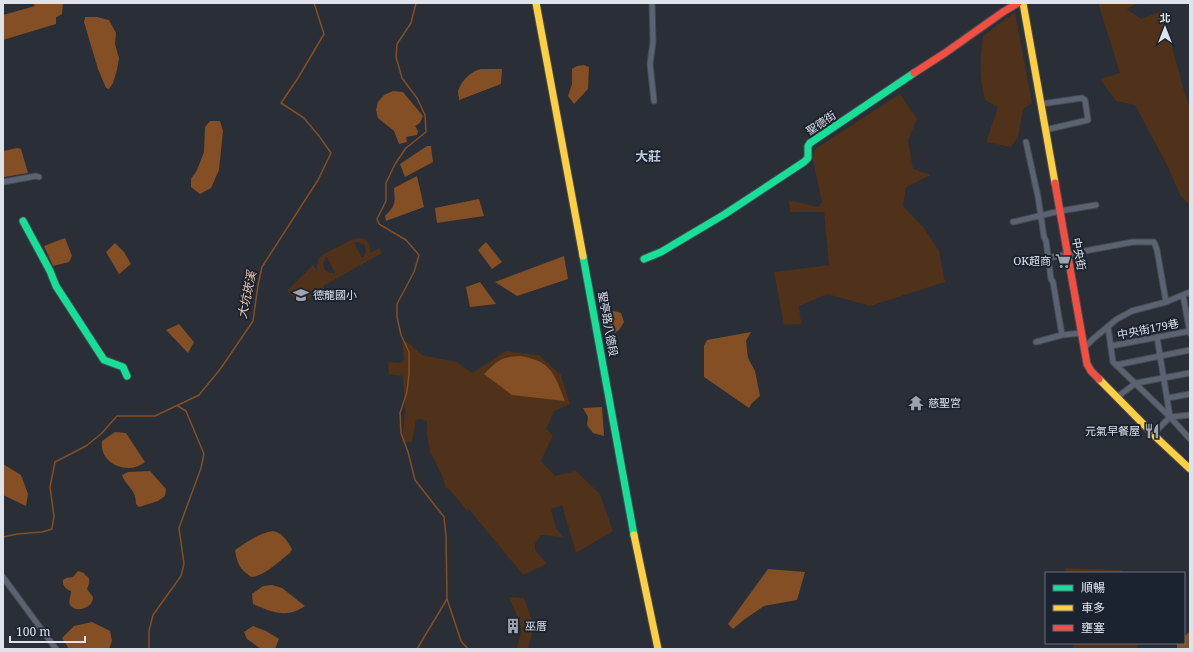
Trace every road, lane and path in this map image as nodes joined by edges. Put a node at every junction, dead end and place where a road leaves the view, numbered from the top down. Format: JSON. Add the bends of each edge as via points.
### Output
{"nodes":[{"id":1,"x":536,"y":3,"type":"edge"},
{"id":2,"x":652,"y":3,"type":"edge"},
{"id":3,"x":1018,"y":3,"type":"edge"},
{"id":4,"x":1022,"y":3,"type":"edge"},
{"id":5,"x":654,"y":101,"type":"dead end"},
{"id":6,"x":1041,"y":104,"type":"junction"},
{"id":7,"x":1045,"y":130,"type":"junction"},
{"id":8,"x":1026,"y":142,"type":"dead end"},
{"id":9,"x":39,"y":177,"type":"dead end"},
{"id":10,"x":3,"y":182,"type":"edge"},
{"id":11,"x":1096,"y":205,"type":"dead end"},
{"id":12,"x":1060,"y":211,"type":"junction"},
{"id":13,"x":1041,"y":215,"type":"junction"},
{"id":14,"x":23,"y":221,"type":"dead end"},
{"id":15,"x":1012,"y":222,"type":"dead end"},
{"id":16,"x":1068,"y":254,"type":"junction"},
{"id":17,"x":1048,"y":258,"type":"junction"},
{"id":18,"x":644,"y":259,"type":"dead end"},
{"id":19,"x":1030,"y":260,"type":"dead end"},
{"id":20,"x":1190,"y":292,"type":"edge"},
{"id":21,"x":1183,"y":295,"type":"junction"},
{"id":22,"x":1166,"y":302,"type":"junction"},
{"id":23,"x":1108,"y":327,"type":"junction"},
{"id":24,"x":1190,"y":331,"type":"edge"},
{"id":25,"x":1082,"y":333,"type":"junction"},
{"id":26,"x":1062,"y":335,"type":"junction"},
{"id":27,"x":1157,"y":337,"type":"junction"},
{"id":28,"x":1036,"y":342,"type":"dead end"},
{"id":29,"x":1111,"y":346,"type":"junction"},
{"id":30,"x":1084,"y":348,"type":"junction"},
{"id":31,"x":1190,"y":350,"type":"edge"},
{"id":32,"x":1160,"y":356,"type":"junction"},
{"id":33,"x":1116,"y":365,"type":"junction"},
{"id":34,"x":1190,"y":373,"type":"edge"},
{"id":35,"x":127,"y":376,"type":"dead end"},
{"id":36,"x":1164,"y":378,"type":"junction"},
{"id":37,"x":1136,"y":383,"type":"junction"},
{"id":38,"x":1190,"y":394,"type":"edge"},
{"id":39,"x":1117,"y":397,"type":"junction"},
{"id":40,"x":1168,"y":398,"type":"junction"},
{"id":41,"x":1190,"y":415,"type":"edge"},
{"id":42,"x":1170,"y":418,"type":"junction"},
{"id":43,"x":1153,"y":434,"type":"junction"},
{"id":44,"x":1190,"y":438,"type":"edge"},
{"id":45,"x":1190,"y":469,"type":"edge"},
{"id":46,"x":3,"y":577,"type":"edge"},
{"id":47,"x":56,"y":649,"type":"edge"},
{"id":48,"x":658,"y":649,"type":"edge"}],
"edges":[{"from":1,"to":48,"type":"street","name":"聖亭路八德段","via":[[633,530]]},
{"from":2,"to":5,"type":"street","via":[[653,42],[650,64]]},
{"from":3,"to":18,"type":"street","name":"聖德街","via":[[810,144],[808,158],[804,162],[725,214],[661,252]]},
{"from":4,"to":6,"type":"street","name":"中央街"},
{"from":6,"to":7,"type":"street","name":"中央街"},
{"from":6,"to":7,"type":"street","via":[[1082,98],[1087,110],[1088,120]]},
{"from":7,"to":12,"type":"street","name":"中央街"},
{"from":8,"to":13,"type":"street"},
{"from":9,"to":10,"type":"street"},
{"from":11,"to":12,"type":"street"},
{"from":12,"to":13,"type":"street"},
{"from":12,"to":16,"type":"street","name":"中央街"},
{"from":13,"to":15,"type":"street"},
{"from":13,"to":17,"type":"street"},
{"from":14,"to":35,"type":"street","via":[[56,286],[104,360],[123,367]]},
{"from":16,"to":17,"type":"street"},
{"from":16,"to":22,"type":"street","via":[[1133,242],[1154,242]]},
{"from":16,"to":25,"type":"street","name":"中央街"},
{"from":17,"to":19,"type":"street"},
{"from":17,"to":26,"type":"street"},
{"from":20,"to":21,"type":"street"},
{"from":21,"to":22,"type":"street"},
{"from":21,"to":24,"type":"street"},
{"from":22,"to":23,"type":"street","via":[[1132,311]]},
{"from":23,"to":29,"type":"street"},
{"from":23,"to":30,"type":"street"},
{"from":24,"to":27,"type":"street","name":"中央街179巷"},
{"from":25,"to":26,"type":"street"},
{"from":25,"to":30,"type":"street","name":"中央街"},
{"from":26,"to":28,"type":"street"},
{"from":27,"to":29,"type":"street","name":"中央街179巷"},
{"from":27,"to":32,"type":"street"},
{"from":29,"to":33,"type":"street"},
{"from":30,"to":39,"type":"street","name":"中央街","via":[[1091,371]]},
{"from":31,"to":32,"type":"street"},
{"from":32,"to":33,"type":"street"},
{"from":32,"to":36,"type":"street"},
{"from":33,"to":37,"type":"street"},
{"from":34,"to":36,"type":"street"},
{"from":36,"to":37,"type":"street"},
{"from":36,"to":40,"type":"street"},
{"from":37,"to":39,"type":"street"},
{"from":37,"to":42,"type":"street"},
{"from":38,"to":40,"type":"street"},
{"from":39,"to":43,"type":"street","name":"中央街"},
{"from":40,"to":42,"type":"street"},
{"from":41,"to":42,"type":"street"},
{"from":42,"to":43,"type":"street"},
{"from":42,"to":44,"type":"street"},
{"from":43,"to":45,"type":"street","name":"中央街"},
{"from":46,"to":47,"type":"street"}]}
